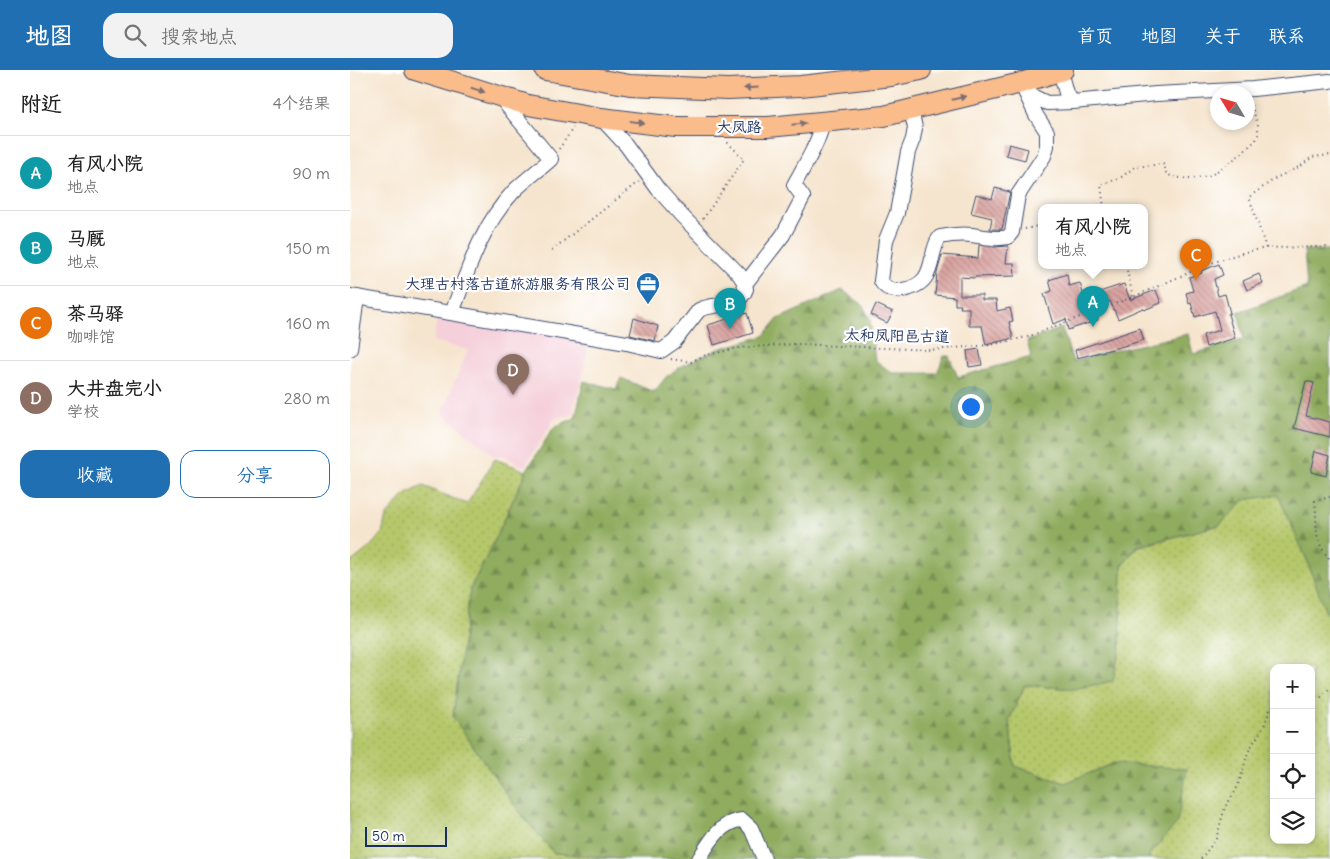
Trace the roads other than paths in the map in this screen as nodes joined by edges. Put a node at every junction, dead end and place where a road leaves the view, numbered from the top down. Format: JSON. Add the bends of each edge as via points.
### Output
{"nodes":[{"id":1,"x":415,"y":70,"type":"edge"},
{"id":2,"x":545,"y":70,"type":"edge"},
{"id":3,"x":921,"y":70,"type":"edge"},
{"id":4,"x":1062,"y":70,"type":"edge"},
{"id":5,"x":580,"y":73,"type":"edge"},
{"id":6,"x":836,"y":76,"type":"edge"},
{"id":7,"x":1019,"y":76,"type":"edge"},
{"id":8,"x":1330,"y":81,"type":"edge"},
{"id":9,"x":500,"y":97,"type":"junction"},
{"id":10,"x":1073,"y":102,"type":"junction"},
{"id":11,"x":911,"y":109,"type":"junction"},
{"id":12,"x":592,"y":117,"type":"junction"},
{"id":13,"x":823,"y":122,"type":"junction"},
{"id":14,"x":745,"y":284,"type":"junction"},
{"id":15,"x":353,"y":297,"type":"edge"},
{"id":16,"x":452,"y":313,"type":"junction"},
{"id":17,"x":350,"y":349,"type":"edge"},
{"id":18,"x":699,"y":859,"type":"edge"},
{"id":19,"x":764,"y":859,"type":"edge"}],
"edges":[{"from":1,"to":9,"type":"highway","name":"大凤路","one_way":true},
{"from":2,"to":5,"type":"highway"},
{"from":3,"to":6,"type":"highway","via":[[891,76]]},
{"from":4,"to":7,"type":"highway","name":"大凤路"},
{"from":4,"to":10,"type":"street","via":[[1066,93]]},
{"from":6,"to":5,"type":"highway","one_way":true,"via":[[801,86],[728,90],[630,85]]},
{"from":7,"to":10,"type":"street","via":[[1032,96],[1047,103]]},
{"from":11,"to":7,"type":"highway","name":"大凤路","one_way":true},
{"from":7,"to":11,"type":"street","via":[[1047,132],[1047,146],[1044,156],[1018,195],[1012,232],[1002,238],[940,237],[924,279],[901,291],[887,288],[881,281],[886,240],[897,213],[915,128]]},
{"from":8,"to":10,"type":"street"},
{"from":9,"to":12,"type":"highway","name":"大凤路"},
{"from":9,"to":16,"type":"street","via":[[551,159],[514,191],[486,228]]},
{"from":11,"to":13,"type":"highway","name":"大凤路","via":[[884,116]]},
{"from":12,"to":13,"type":"highway","name":"大凤路","one_way":true,"via":[[676,127],[768,127]]},
{"from":12,"to":14,"type":"street","via":[[626,145],[675,208]]},
{"from":13,"to":14,"type":"street","via":[[814,149],[794,185],[803,197],[783,235]]},
{"from":14,"to":16,"type":"street","via":[[743,296],[736,301],[699,310],[674,342],[661,352],[627,343]]},
{"from":15,"to":16,"type":"street"},
{"from":15,"to":17,"type":"street"},
{"from":18,"to":19,"type":"street","via":[[724,825],[742,820],[751,828]]}]}
